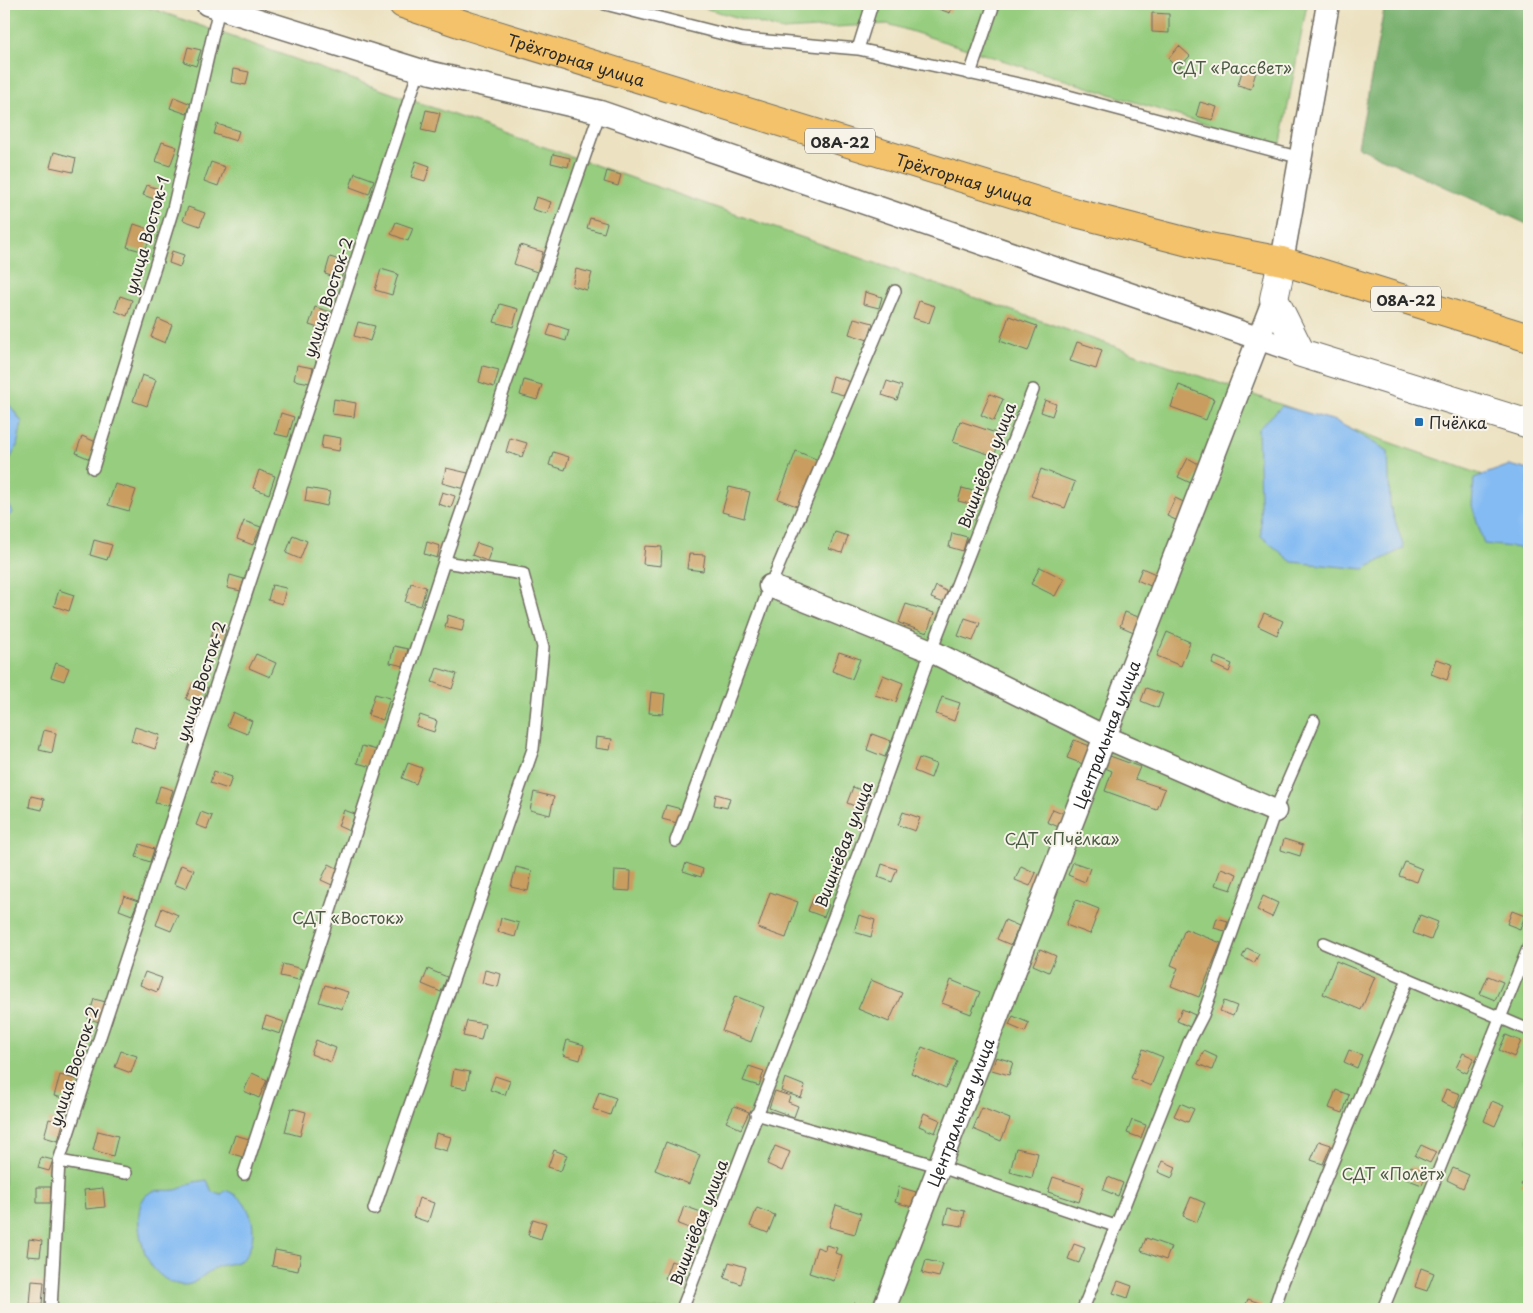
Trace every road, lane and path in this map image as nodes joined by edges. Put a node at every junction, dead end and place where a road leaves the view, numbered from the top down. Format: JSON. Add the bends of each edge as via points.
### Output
{"nodes":[{"id":1,"x":403,"y":4,"type":"edge"},
{"id":2,"x":609,"y":4,"type":"edge"},
{"id":3,"x":872,"y":4,"type":"edge"},
{"id":4,"x":994,"y":4,"type":"edge"},
{"id":5,"x":1328,"y":4,"type":"edge"},
{"id":6,"x":213,"y":6,"type":"edge"},
{"id":7,"x":858,"y":49,"type":"junction"},
{"id":8,"x":419,"y":70,"type":"junction"},
{"id":9,"x":970,"y":74,"type":"junction"},
{"id":10,"x":600,"y":112,"type":"junction"},
{"id":11,"x":1301,"y":158,"type":"junction"},
{"id":12,"x":1282,"y":262,"type":"junction"},
{"id":13,"x":895,"y":291,"type":"dead end"},
{"id":14,"x":1274,"y":299,"type":"junction"},
{"id":15,"x":1529,"y":338,"type":"edge"},
{"id":16,"x":1258,"y":339,"type":"junction"},
{"id":17,"x":1301,"y":353,"type":"junction"},
{"id":18,"x":1033,"y":390,"type":"dead end"},
{"id":19,"x":1529,"y":424,"type":"edge"},
{"id":20,"x":93,"y":468,"type":"dead end"},
{"id":21,"x":444,"y":562,"type":"junction"},
{"id":22,"x":770,"y":586,"type":"junction"},
{"id":23,"x":931,"y":651,"type":"junction"},
{"id":24,"x":1314,"y":721,"type":"dead end"},
{"id":25,"x":1105,"y":737,"type":"junction"},
{"id":26,"x":1276,"y":811,"type":"junction"},
{"id":27,"x":676,"y":841,"type":"dead end"},
{"id":28,"x":1324,"y":943,"type":"dead end"},
{"id":29,"x":1529,"y":946,"type":"edge"},
{"id":30,"x":1408,"y":979,"type":"junction"},
{"id":31,"x":1500,"y":1018,"type":"junction"},
{"id":32,"x":1529,"y":1030,"type":"edge"},
{"id":33,"x":756,"y":1114,"type":"junction"},
{"id":34,"x":59,"y":1161,"type":"junction"},
{"id":35,"x":938,"y":1166,"type":"junction"},
{"id":36,"x":126,"y":1173,"type":"dead end"},
{"id":37,"x":244,"y":1174,"type":"dead end"},
{"id":38,"x":374,"y":1209,"type":"dead end"},
{"id":39,"x":1115,"y":1226,"type":"junction"},
{"id":40,"x":51,"y":1309,"type":"edge"},
{"id":41,"x":682,"y":1309,"type":"edge"},
{"id":42,"x":884,"y":1309,"type":"edge"},
{"id":43,"x":1083,"y":1309,"type":"edge"},
{"id":44,"x":1274,"y":1309,"type":"edge"},
{"id":45,"x":1383,"y":1309,"type":"edge"}],
"edges":[{"from":1,"to":12,"type":"highway","name":"Трёхгорная улица","number":"08А-22","via":[[1076,213]]},
{"from":2,"to":7,"type":"lane","via":[[744,39]]},
{"from":3,"to":7,"type":"lane"},
{"from":4,"to":9,"type":"lane"},
{"from":5,"to":11,"type":"street"},
{"from":6,"to":8,"type":"street"},
{"from":6,"to":20,"type":"lane","name":"улица Восток-1","via":[[172,210]]},
{"from":7,"to":9,"type":"lane"},
{"from":8,"to":10,"type":"street"},
{"from":8,"to":34,"type":"lane","name":"улица Восток-2"},
{"from":9,"to":11,"type":"lane","via":[[1042,89]]},
{"from":10,"to":16,"type":"street"},
{"from":10,"to":21,"type":"lane"},
{"from":11,"to":12,"type":"street"},
{"from":12,"to":14,"type":"street"},
{"from":12,"to":15,"type":"highway","name":"Трёхгорная улица","number":"08А-22"},
{"from":13,"to":22,"type":"lane"},
{"from":14,"to":16,"type":"street","name":"Центральная улица"},
{"from":14,"to":17,"type":"street"},
{"from":16,"to":17,"type":"street"},
{"from":16,"to":25,"type":"street","name":"Центральная улица"},
{"from":17,"to":19,"type":"street"},
{"from":18,"to":23,"type":"lane","name":"Вишнёвая улица"},
{"from":21,"to":37,"type":"lane"},
{"from":21,"to":38,"type":"lane","via":[[524,574],[543,647],[533,749]]},
{"from":22,"to":23,"type":"street"},
{"from":22,"to":27,"type":"lane"},
{"from":23,"to":25,"type":"street"},
{"from":23,"to":33,"type":"lane","name":"Вишнёвая улица","via":[[859,852]]},
{"from":24,"to":26,"type":"lane"},
{"from":25,"to":26,"type":"street"},
{"from":25,"to":35,"type":"street","name":"Центральная улица"},
{"from":26,"to":39,"type":"lane","via":[[1203,1015],[1189,1042]]},
{"from":28,"to":30,"type":"lane"},
{"from":29,"to":31,"type":"lane"},
{"from":30,"to":31,"type":"lane"},
{"from":30,"to":44,"type":"lane","via":[[1282,1282]]},
{"from":31,"to":32,"type":"lane"},
{"from":31,"to":45,"type":"lane"},
{"from":33,"to":35,"type":"lane"},
{"from":33,"to":41,"type":"lane","name":"Вишнёвая улица"},
{"from":34,"to":36,"type":"lane"},
{"from":34,"to":40,"type":"lane","name":"улица Восток-2"},
{"from":35,"to":39,"type":"lane"},
{"from":35,"to":42,"type":"street","name":"Центральная улица"},
{"from":39,"to":43,"type":"lane"}]}
